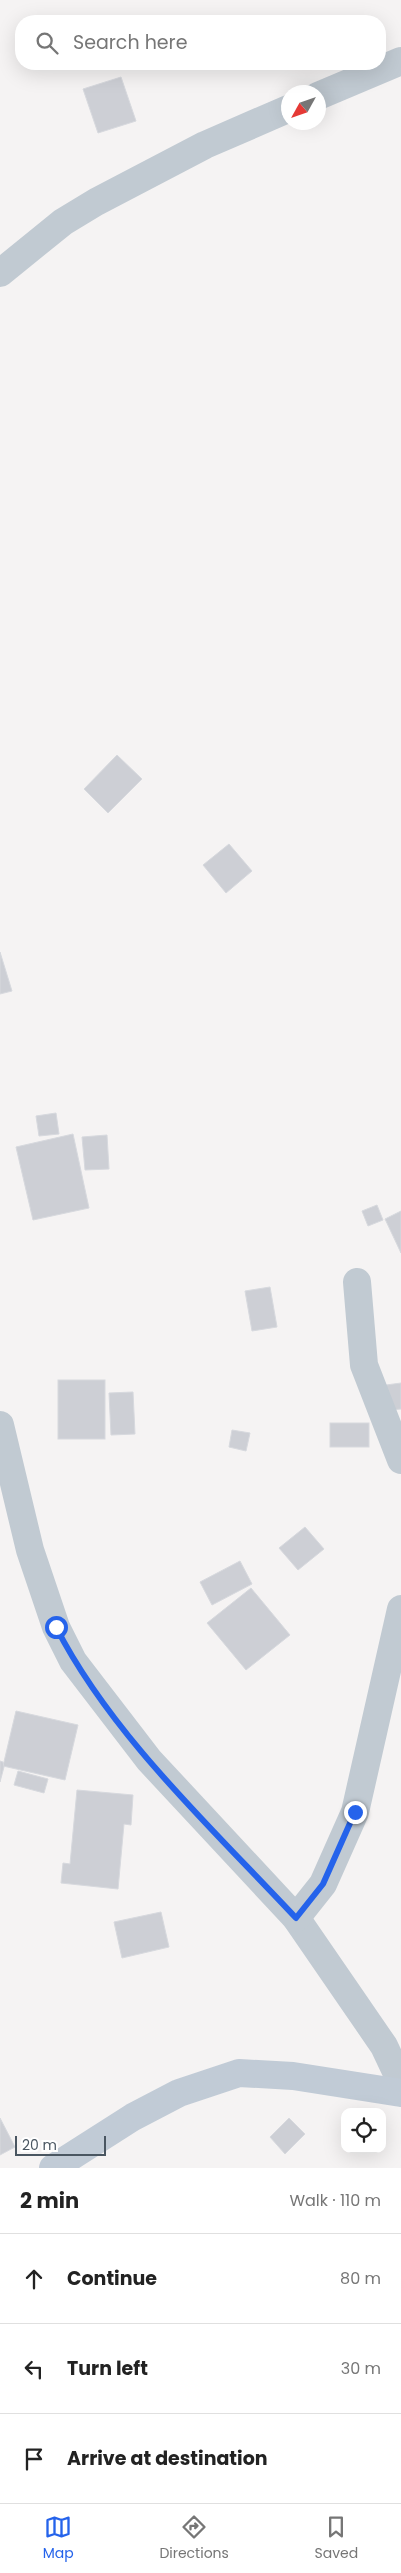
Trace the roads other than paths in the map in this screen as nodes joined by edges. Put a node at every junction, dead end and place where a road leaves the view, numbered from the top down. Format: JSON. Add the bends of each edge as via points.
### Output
{"nodes":[{"id":1,"x":401,"y":61,"type":"edge"},
{"id":2,"x":386,"y":67,"type":"edge"},
{"id":3,"x":380,"y":70,"type":"edge"},
{"id":4,"x":326,"y":93,"type":"edge"},
{"id":5,"x":281,"y":112,"type":"edge"},
{"id":6,"x":0,"y":273,"type":"edge"},
{"id":7,"x":357,"y":1282,"type":"dead end"},
{"id":8,"x":0,"y":1426,"type":"edge"},
{"id":9,"x":401,"y":1460,"type":"edge"},
{"id":10,"x":401,"y":1609,"type":"edge"},
{"id":11,"x":296,"y":1918,"type":"junction"},
{"id":12,"x":401,"y":2082,"type":"edge"},
{"id":13,"x":401,"y":2093,"type":"edge"},
{"id":14,"x":53,"y":2168,"type":"edge"}],
"edges":[{"from":1,"to":2,"type":"street"},
{"from":3,"to":4,"type":"street"},
{"from":5,"to":6,"type":"street","via":[[205,145],[96,202],[63,222]]},
{"from":7,"to":9,"type":"street","via":[[364,1365]]},
{"from":8,"to":11,"type":"street","via":[[30,1550],[56,1627],[73,1661],[149,1760]]},
{"from":10,"to":11,"type":"street","via":[[355,1812],[323,1884]]},
{"from":11,"to":12,"type":"street","via":[[384,2046]]},
{"from":13,"to":14,"type":"street","via":[[293,2076],[239,2073],[164,2101]]}]}
